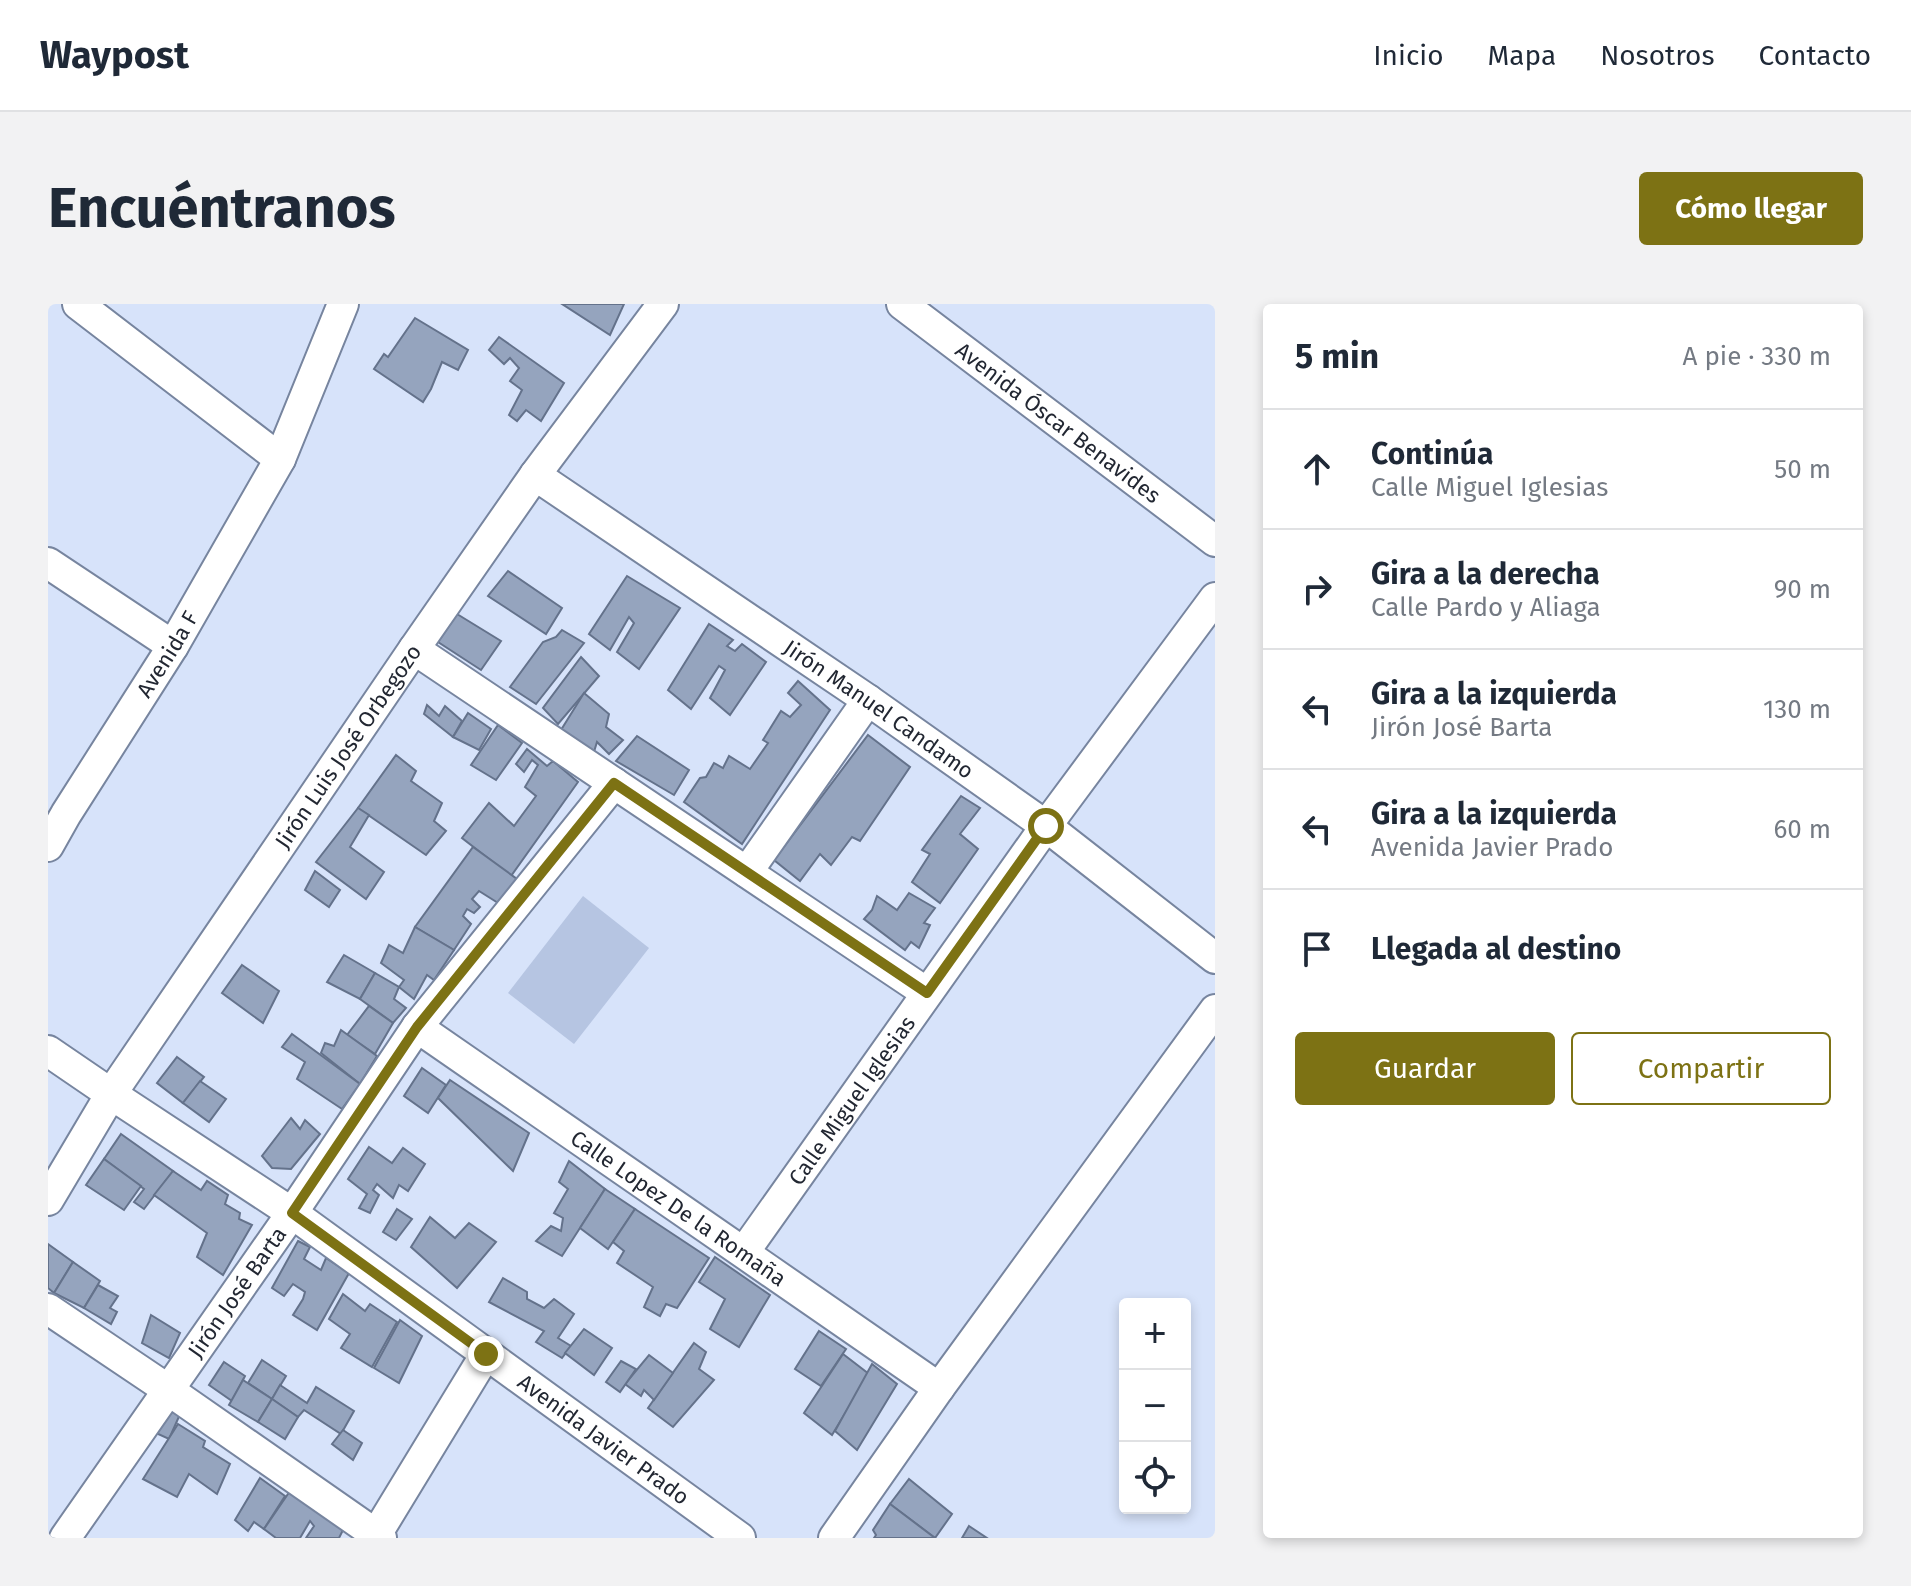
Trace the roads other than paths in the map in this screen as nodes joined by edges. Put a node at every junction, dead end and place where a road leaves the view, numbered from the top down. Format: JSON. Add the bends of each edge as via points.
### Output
{"nodes":[{"id":1,"x":78,"y":304,"type":"edge"},
{"id":2,"x":343,"y":304,"type":"edge"},
{"id":3,"x":663,"y":304,"type":"edge"},
{"id":4,"x":915,"y":308,"type":"edge"},
{"id":5,"x":280,"y":459,"type":"junction"},
{"id":6,"x":535,"y":475,"type":"junction"},
{"id":7,"x":1215,"y":541,"type":"edge"},
{"id":8,"x":48,"y":563,"type":"edge"},
{"id":9,"x":1215,"y":598,"type":"edge"},
{"id":10,"x":173,"y":646,"type":"junction"},
{"id":11,"x":414,"y":649,"type":"junction"},
{"id":12,"x":868,"y":700,"type":"junction"},
{"id":13,"x":614,"y":783,"type":"junction"},
{"id":14,"x":57,"y":808,"type":"edge"},
{"id":15,"x":1046,"y":826,"type":"junction"},
{"id":16,"x":48,"y":846,"type":"edge"},
{"id":17,"x":747,"y":872,"type":"junction"},
{"id":18,"x":1215,"y":958,"type":"edge"},
{"id":19,"x":927,"y":993,"type":"junction"},
{"id":20,"x":1215,"y":1010,"type":"edge"},
{"id":21,"x":417,"y":1027,"type":"junction"},
{"id":22,"x":48,"y":1051,"type":"edge"},
{"id":23,"x":111,"y":1094,"type":"junction"},
{"id":24,"x":48,"y":1200,"type":"edge"},
{"id":25,"x":292,"y":1213,"type":"junction"},
{"id":26,"x":744,"y":1252,"type":"junction"},
{"id":27,"x":51,"y":1318,"type":"edge"},
{"id":28,"x":486,"y":1354,"type":"junction"},
{"id":29,"x":939,"y":1388,"type":"junction"},
{"id":30,"x":167,"y":1389,"type":"junction"},
{"id":31,"x":377,"y":1537,"type":"edge"},
{"id":32,"x":65,"y":1538,"type":"edge"},
{"id":33,"x":740,"y":1538,"type":"edge"},
{"id":34,"x":834,"y":1538,"type":"edge"}],
"edges":[{"from":1,"to":5,"type":"street"},
{"from":2,"to":5,"type":"street","name":"Avenida F"},
{"from":3,"to":6,"type":"street","name":"Jirón Luis José Orbegozo"},
{"from":4,"to":7,"type":"street","name":"Avenida Óscar Benavides"},
{"from":5,"to":10,"type":"street","name":"Avenida F"},
{"from":6,"to":11,"type":"street","name":"Jirón Luis José Orbegozo"},
{"from":6,"to":12,"type":"street","name":"Jirón Manuel Candamo"},
{"from":8,"to":10,"type":"street"},
{"from":9,"to":15,"type":"street","name":"Calle Miguel Iglesias"},
{"from":10,"to":14,"type":"street","name":"Avenida F"},
{"from":11,"to":13,"type":"street"},
{"from":11,"to":23,"type":"street","name":"Jirón Luis José Orbegozo"},
{"from":12,"to":15,"type":"street","name":"Jirón Manuel Candamo"},
{"from":12,"to":17,"type":"street"},
{"from":13,"to":17,"type":"street"},
{"from":13,"to":21,"type":"street","name":"Jirón José Barta"},
{"from":14,"to":16,"type":"street","name":"Avenida F"},
{"from":15,"to":18,"type":"street","name":"Jirón Manuel Candamo"},
{"from":15,"to":19,"type":"street","name":"Calle Miguel Iglesias"},
{"from":17,"to":19,"type":"street"},
{"from":19,"to":26,"type":"street","name":"Calle Miguel Iglesias"},
{"from":20,"to":29,"type":"street"},
{"from":21,"to":25,"type":"street","name":"Jirón José Barta"},
{"from":21,"to":26,"type":"street","name":"Calle Lopez De la Romaña"},
{"from":22,"to":23,"type":"street","name":"Avenida Javier Prado"},
{"from":23,"to":24,"type":"street","name":"Jirón Luis José Orbegozo"},
{"from":23,"to":25,"type":"street","name":"Avenida Javier Prado"},
{"from":25,"to":28,"type":"street","name":"Avenida Javier Prado"},
{"from":25,"to":30,"type":"street","name":"Jirón José Barta"},
{"from":26,"to":29,"type":"street","name":"Calle Lopez De la Romaña"},
{"from":27,"to":30,"type":"street"},
{"from":28,"to":31,"type":"street"},
{"from":28,"to":33,"type":"street","name":"Avenida Javier Prado"},
{"from":29,"to":34,"type":"street"},
{"from":30,"to":31,"type":"street"},
{"from":30,"to":32,"type":"street","name":"Jirón José Barta"}]}
